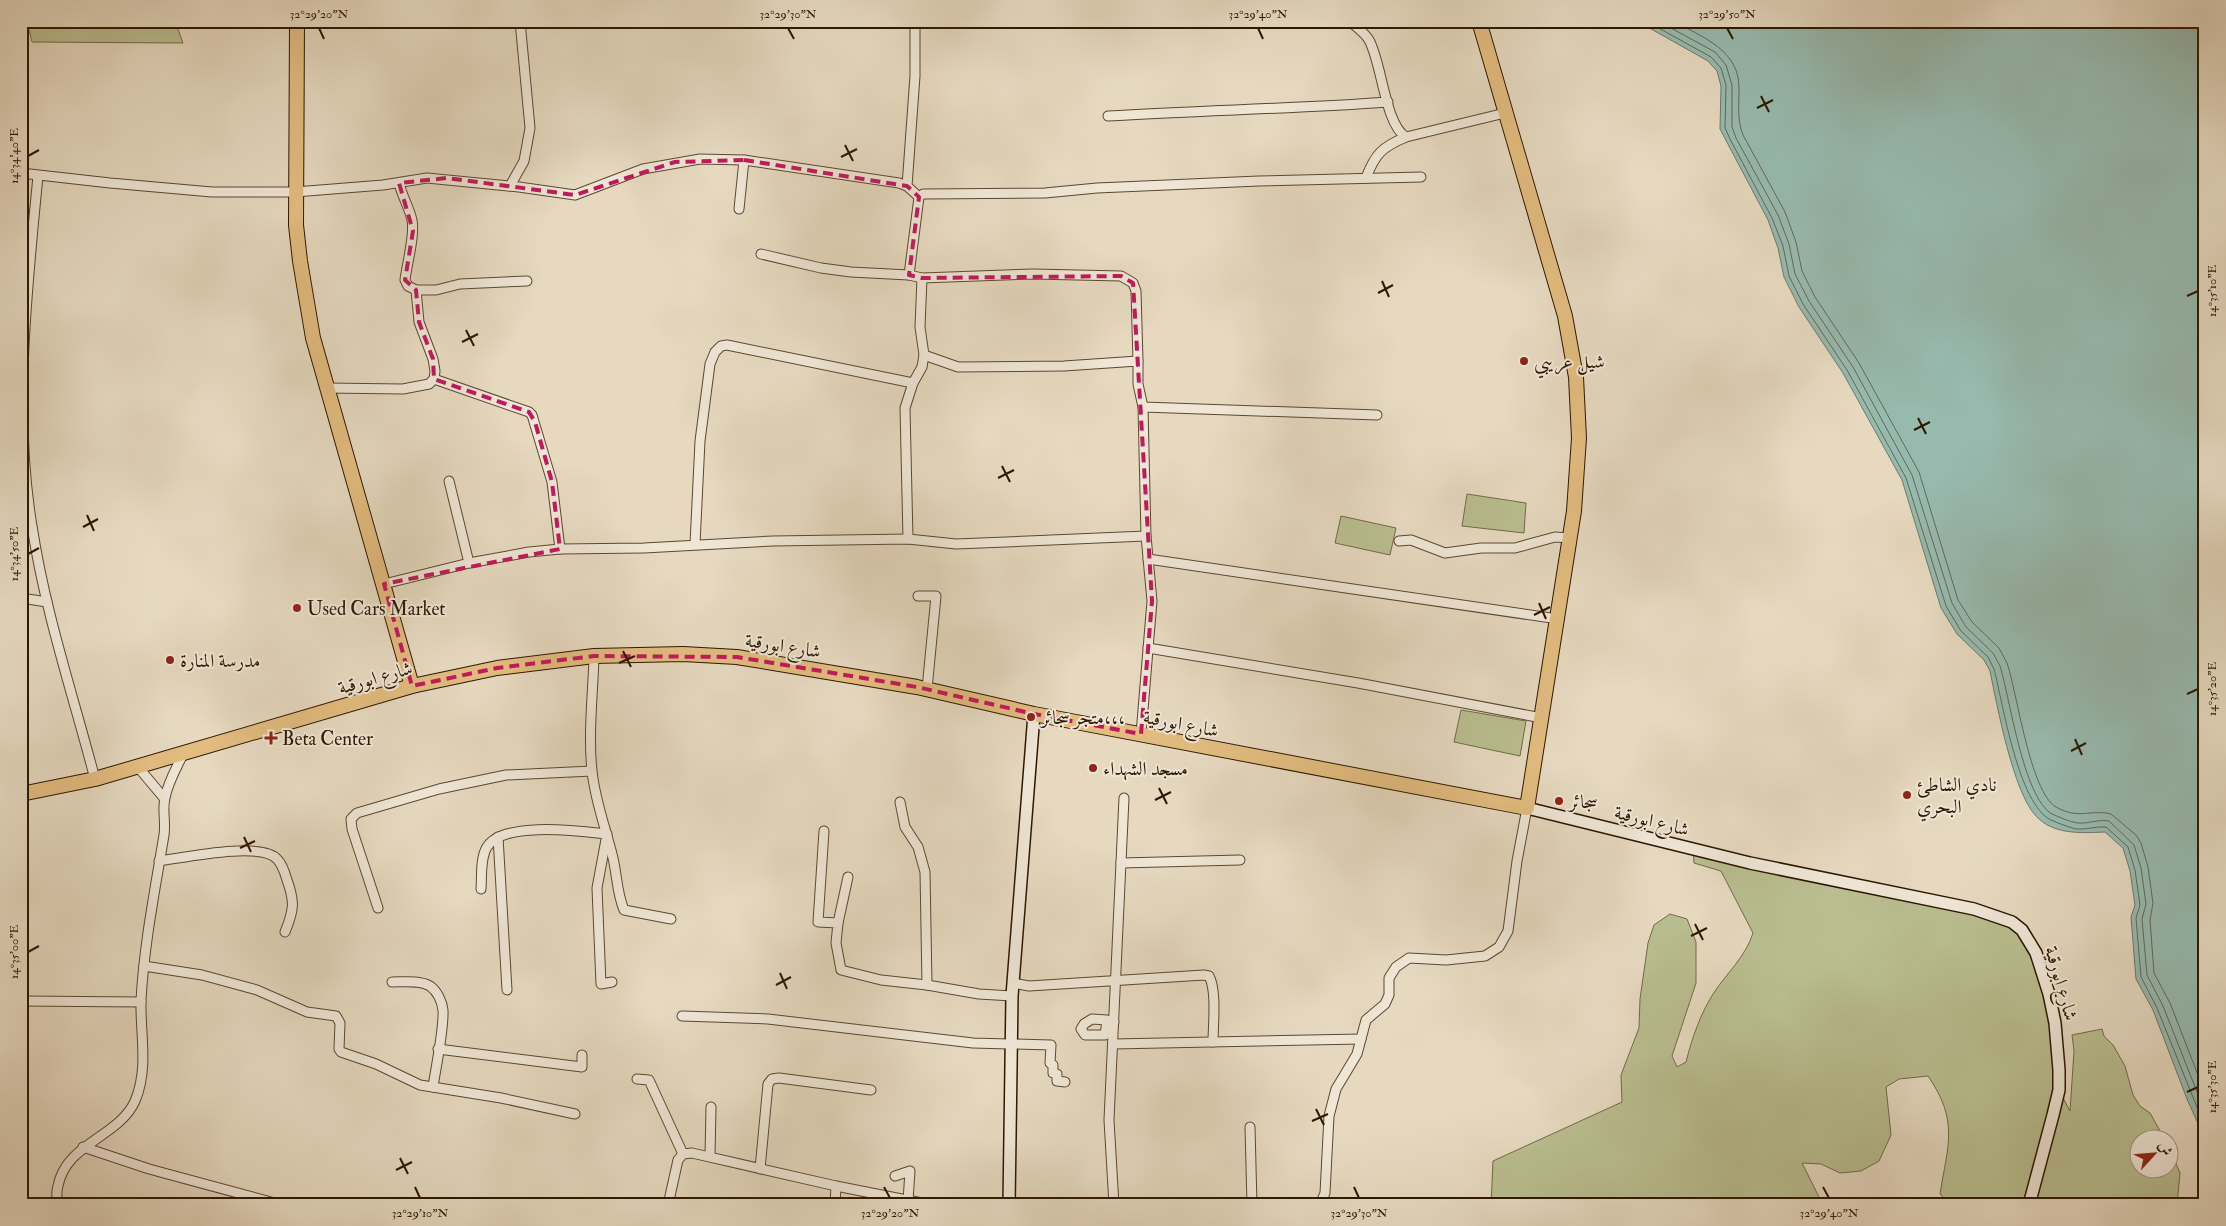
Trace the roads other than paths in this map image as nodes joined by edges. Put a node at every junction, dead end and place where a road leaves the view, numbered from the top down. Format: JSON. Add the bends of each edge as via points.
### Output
{"nodes":[{"id":1,"x":296,"y":21,"type":"edge"},
{"id":2,"x":520,"y":21,"type":"edge"},
{"id":3,"x":915,"y":21,"type":"edge"},
{"id":4,"x":1350,"y":21,"type":"edge"},
{"id":5,"x":1479,"y":21,"type":"edge"},
{"id":6,"x":1388,"y":102,"type":"junction"},
{"id":7,"x":1505,"y":114,"type":"junction"},
{"id":8,"x":1108,"y":116,"type":"dead end"},
{"id":9,"x":1406,"y":137,"type":"junction"},
{"id":10,"x":744,"y":160,"type":"junction"},
{"id":11,"x":21,"y":173,"type":"edge"},
{"id":12,"x":38,"y":176,"type":"junction"},
{"id":13,"x":1421,"y":177,"type":"dead end"},
{"id":14,"x":1366,"y":178,"type":"junction"},
{"id":15,"x":399,"y":183,"type":"junction"},
{"id":16,"x":510,"y":186,"type":"junction"},
{"id":17,"x":907,"y":186,"type":"junction"},
{"id":18,"x":295,"y":192,"type":"junction"},
{"id":19,"x":919,"y":197,"type":"junction"},
{"id":20,"x":739,"y":209,"type":"dead end"},
{"id":21,"x":761,"y":254,"type":"dead end"},
{"id":22,"x":909,"y":275,"type":"junction"},
{"id":23,"x":922,"y":278,"type":"junction"},
{"id":24,"x":527,"y":281,"type":"dead end"},
{"id":25,"x":416,"y":290,"type":"junction"},
{"id":26,"x":924,"y":355,"type":"junction"},
{"id":27,"x":1138,"y":361,"type":"junction"},
{"id":28,"x":434,"y":379,"type":"junction"},
{"id":29,"x":913,"y":383,"type":"junction"},
{"id":30,"x":326,"y":388,"type":"junction"},
{"id":31,"x":1143,"y":408,"type":"junction"},
{"id":32,"x":1377,"y":415,"type":"dead end"},
{"id":33,"x":22,"y":436,"type":"edge"},
{"id":34,"x":449,"y":482,"type":"dead end"},
{"id":35,"x":1146,"y":536,"type":"junction"},
{"id":36,"x":1570,"y":538,"type":"junction"},
{"id":37,"x":908,"y":539,"type":"junction"},
{"id":38,"x":1399,"y":540,"type":"dead end"},
{"id":39,"x":696,"y":544,"type":"junction"},
{"id":40,"x":560,"y":549,"type":"junction"},
{"id":41,"x":1148,"y":559,"type":"junction"},
{"id":42,"x":469,"y":563,"type":"junction"},
{"id":43,"x":384,"y":584,"type":"junction"},
{"id":44,"x":918,"y":596,"type":"dead end"},
{"id":45,"x":21,"y":598,"type":"edge"},
{"id":46,"x":47,"y":602,"type":"junction"},
{"id":47,"x":1558,"y":619,"type":"junction"},
{"id":48,"x":1148,"y":648,"type":"junction"},
{"id":49,"x":594,"y":656,"type":"junction"},
{"id":50,"x":412,"y":686,"type":"junction"},
{"id":51,"x":927,"y":689,"type":"junction"},
{"id":52,"x":1034,"y":714,"type":"junction"},
{"id":53,"x":1542,"y":718,"type":"junction"},
{"id":54,"x":1141,"y":734,"type":"junction"},
{"id":55,"x":184,"y":752,"type":"junction"},
{"id":56,"x":138,"y":767,"type":"junction"},
{"id":57,"x":592,"y":771,"type":"junction"},
{"id":58,"x":95,"y":779,"type":"junction"},
{"id":59,"x":21,"y":794,"type":"edge"},
{"id":60,"x":164,"y":798,"type":"junction"},
{"id":61,"x":1124,"y":798,"type":"dead end"},
{"id":62,"x":900,"y":802,"type":"dead end"},
{"id":63,"x":1528,"y":808,"type":"junction"},
{"id":64,"x":824,"y":831,"type":"dead end"},
{"id":65,"x":607,"y":834,"type":"junction"},
{"id":66,"x":498,"y":837,"type":"junction"},
{"id":67,"x":1240,"y":860,"type":"dead end"},
{"id":68,"x":160,"y":861,"type":"junction"},
{"id":69,"x":1122,"y":863,"type":"junction"},
{"id":70,"x":848,"y":877,"type":"dead end"},
{"id":71,"x":481,"y":889,"type":"dead end"},
{"id":72,"x":378,"y":908,"type":"dead end"},
{"id":73,"x":671,"y":919,"type":"dead end"},
{"id":74,"x":838,"y":923,"type":"junction"},
{"id":75,"x":285,"y":932,"type":"dead end"},
{"id":76,"x":144,"y":966,"type":"junction"},
{"id":77,"x":1116,"y":981,"type":"junction"},
{"id":78,"x":392,"y":982,"type":"dead end"},
{"id":79,"x":612,"y":982,"type":"dead end"},
{"id":80,"x":1012,"y":983,"type":"junction"},
{"id":81,"x":927,"y":985,"type":"junction"},
{"id":82,"x":507,"y":990,"type":"dead end"},
{"id":83,"x":1012,"y":996,"type":"junction"},
{"id":84,"x":21,"y":1001,"type":"edge"},
{"id":85,"x":141,"y":1002,"type":"junction"},
{"id":86,"x":682,"y":1016,"type":"dead end"},
{"id":87,"x":1361,"y":1039,"type":"junction"},
{"id":88,"x":1213,"y":1042,"type":"junction"},
{"id":89,"x":1011,"y":1044,"type":"junction"},
{"id":90,"x":1113,"y":1044,"type":"junction"},
{"id":91,"x":438,"y":1049,"type":"junction"},
{"id":92,"x":582,"y":1055,"type":"dead end"},
{"id":93,"x":637,"y":1079,"type":"dead end"},
{"id":94,"x":1065,"y":1082,"type":"dead end"},
{"id":95,"x":433,"y":1087,"type":"junction"},
{"id":96,"x":871,"y":1090,"type":"dead end"},
{"id":97,"x":710,"y":1107,"type":"dead end"},
{"id":98,"x":575,"y":1114,"type":"dead end"},
{"id":99,"x":1250,"y":1127,"type":"dead end"},
{"id":100,"x":82,"y":1147,"type":"junction"},
{"id":101,"x":683,"y":1154,"type":"junction"},
{"id":102,"x":710,"y":1156,"type":"junction"},
{"id":103,"x":760,"y":1169,"type":"junction"},
{"id":104,"x":895,"y":1176,"type":"dead end"},
{"id":105,"x":836,"y":1186,"type":"junction"},
{"id":106,"x":908,"y":1201,"type":"junction"},
{"id":107,"x":57,"y":1205,"type":"edge"},
{"id":108,"x":282,"y":1205,"type":"edge"},
{"id":109,"x":668,"y":1205,"type":"edge"},
{"id":110,"x":835,"y":1205,"type":"edge"},
{"id":111,"x":932,"y":1205,"type":"edge"},
{"id":112,"x":1009,"y":1205,"type":"edge"},
{"id":113,"x":1114,"y":1205,"type":"edge"},
{"id":114,"x":1252,"y":1205,"type":"edge"},
{"id":115,"x":1320,"y":1205,"type":"edge"},
{"id":116,"x":2030,"y":1205,"type":"edge"}],
"edges":[{"from":1,"to":18,"type":"main road"},
{"from":2,"to":16,"type":"street","via":[[530,128],[524,161]]},
{"from":3,"to":17,"type":"street","via":[[915,76]]},
{"from":4,"to":6,"type":"street","via":[[1368,38],[1374,49]]},
{"from":5,"to":7,"type":"main road"},
{"from":6,"to":8,"type":"street"},
{"from":6,"to":9,"type":"street","via":[[1395,125]]},
{"from":7,"to":9,"type":"street"},
{"from":7,"to":36,"type":"main road","via":[[1566,316],[1572,351],[1579,438]]},
{"from":9,"to":14,"type":"street","via":[[1387,145],[1372,160]]},
{"from":10,"to":16,"type":"street","via":[[675,162],[643,169],[575,195]]},
{"from":10,"to":17,"type":"street"},
{"from":10,"to":20,"type":"street"},
{"from":11,"to":12,"type":"street"},
{"from":12,"to":18,"type":"street","via":[[212,192]]},
{"from":12,"to":33,"type":"street","via":[[26,298]]},
{"from":13,"to":14,"type":"street"},
{"from":14,"to":19,"type":"street","via":[[1155,185],[1045,193],[923,194]]},
{"from":15,"to":16,"type":"street","via":[[447,178]]},
{"from":15,"to":18,"type":"street"},
{"from":15,"to":25,"type":"street","via":[[413,231],[404,280]]},
{"from":17,"to":19,"type":"street"},
{"from":18,"to":30,"type":"main road","via":[[300,261],[313,338]]},
{"from":19,"to":22,"type":"street"},
{"from":21,"to":22,"type":"street","via":[[821,268]]},
{"from":22,"to":23,"type":"street"},
{"from":23,"to":26,"type":"street","via":[[920,327]]},
{"from":23,"to":27,"type":"street","via":[[1033,274],[1121,276],[1133,283],[1136,291]]},
{"from":24,"to":25,"type":"street"},
{"from":25,"to":28,"type":"street","via":[[418,322],[433,359]]},
{"from":26,"to":27,"type":"street","via":[[958,367],[1064,366]]},
{"from":26,"to":29,"type":"street","via":[[922,367]]},
{"from":27,"to":31,"type":"street"},
{"from":28,"to":30,"type":"street","via":[[429,384],[403,389]]},
{"from":28,"to":40,"type":"street","via":[[532,415],[552,482]]},
{"from":29,"to":37,"type":"street","via":[[905,408]]},
{"from":29,"to":39,"type":"street","via":[[721,346],[710,364],[700,441]]},
{"from":30,"to":43,"type":"main road"},
{"from":31,"to":32,"type":"street"},
{"from":31,"to":35,"type":"street"},
{"from":33,"to":46,"type":"street","via":[[31,525]]},
{"from":34,"to":42,"type":"street"},
{"from":35,"to":37,"type":"street","via":[[956,544]]},
{"from":35,"to":41,"type":"street"},
{"from":36,"to":38,"type":"street","via":[[1555,537],[1515,548],[1445,553],[1411,540]]},
{"from":36,"to":47,"type":"main road"},
{"from":37,"to":39,"type":"street"},
{"from":39,"to":40,"type":"street"},
{"from":40,"to":42,"type":"street"},
{"from":41,"to":47,"type":"street"},
{"from":41,"to":48,"type":"street","via":[[1152,601]]},
{"from":42,"to":43,"type":"street"},
{"from":43,"to":50,"type":"main road"},
{"from":44,"to":51,"type":"street","via":[[936,596]]},
{"from":45,"to":46,"type":"street"},
{"from":46,"to":58,"type":"street"},
{"from":47,"to":53,"type":"main road"},
{"from":48,"to":53,"type":"street"},
{"from":48,"to":54,"type":"street"},
{"from":49,"to":50,"type":"main road","name":"شارع ابورقية","via":[[497,668]]},
{"from":49,"to":51,"type":"main road","name":"شارع ابورقية","via":[[737,656]]},
{"from":49,"to":57,"type":"street"},
{"from":50,"to":55,"type":"main road","name":"شارع ابورقية"},
{"from":51,"to":52,"type":"main road","name":"شارع ابورقية"},
{"from":52,"to":54,"type":"main road","name":"شارع ابورقية"},
{"from":52,"to":80,"type":"main road"},
{"from":53,"to":63,"type":"main road"},
{"from":54,"to":63,"type":"main road","name":"شارع ابورقية"},
{"from":55,"to":56,"type":"main road","name":"شارع ابورقية"},
{"from":55,"to":60,"type":"street"},
{"from":56,"to":58,"type":"main road","name":"شارع ابورقية"},
{"from":56,"to":60,"type":"street"},
{"from":57,"to":65,"type":"street"},
{"from":57,"to":72,"type":"street","via":[[506,775],[439,789],[357,813],[351,819],[352,829]]},
{"from":58,"to":59,"type":"main road","name":"شارع ابورقية"},
{"from":60,"to":68,"type":"street"},
{"from":61,"to":69,"type":"street"},
{"from":62,"to":81,"type":"street","via":[[905,827],[918,847],[925,872]]},
{"from":63,"to":87,"type":"street","via":[[1508,931],[1499,947],[1485,956],[1446,960],[1410,958],[1396,967],[1389,978],[1389,995],[1385,1004],[1366,1020]]},
{"from":63,"to":116,"type":"main road","name":"شارع ابورقية","via":[[1750,863],[1974,910],[2012,922],[2030,940],[2041,968],[2055,1023],[2059,1055],[2059,1090]]},
{"from":64,"to":74,"type":"street","via":[[818,922]]},
{"from":65,"to":66,"type":"street","via":[[570,830],[510,832]]},
{"from":65,"to":73,"type":"street","via":[[624,910]]},
{"from":65,"to":79,"type":"street","via":[[597,888],[601,984]]},
{"from":66,"to":71,"type":"street","via":[[486,847]]},
{"from":66,"to":82,"type":"street"},
{"from":67,"to":69,"type":"street"},
{"from":68,"to":75,"type":"street","via":[[215,852],[269,853],[277,859],[293,897],[292,914]]},
{"from":68,"to":76,"type":"street"},
{"from":69,"to":77,"type":"street"},
{"from":70,"to":74,"type":"street"},
{"from":74,"to":81,"type":"street","via":[[836,943],[842,970],[881,980]]},
{"from":76,"to":85,"type":"street"},
{"from":76,"to":95,"type":"street","via":[[211,978],[257,990],[307,1012],[336,1016],[340,1023],[341,1052],[376,1064],[420,1086]]},
{"from":77,"to":80,"type":"street","via":[[1029,986]]},
{"from":77,"to":88,"type":"street","via":[[1209,976],[1213,990]]},
{"from":77,"to":90,"type":"street","via":[[1110,1021]]},
{"from":78,"to":91,"type":"street","via":[[418,982],[436,992],[443,1009]]},
{"from":80,"to":83,"type":"main road"},
{"from":81,"to":83,"type":"street"},
{"from":83,"to":89,"type":"main road"},
{"from":84,"to":85,"type":"street"},
{"from":85,"to":100,"type":"street","via":[[143,1068],[135,1101],[112,1127]]},
{"from":86,"to":89,"type":"street","via":[[768,1019],[973,1043]]},
{"from":87,"to":88,"type":"street"},
{"from":87,"to":115,"type":"street","via":[[1357,1054],[1336,1089],[1329,1116],[1325,1193]]},
{"from":88,"to":90,"type":"street"},
{"from":89,"to":94,"type":"street","via":[[1051,1045],[1053,1073],[1057,1074],[1057,1081]]},
{"from":89,"to":112,"type":"main road"},
{"from":90,"to":113,"type":"street","via":[[1109,1120]]},
{"from":91,"to":92,"type":"street","via":[[582,1067]]},
{"from":91,"to":95,"type":"street"},
{"from":93,"to":101,"type":"street","via":[[649,1080]]},
{"from":95,"to":98,"type":"street"},
{"from":96,"to":103,"type":"street","via":[[772,1079],[768,1084]]},
{"from":97,"to":102,"type":"street"},
{"from":99,"to":114,"type":"street"},
{"from":100,"to":107,"type":"street","via":[[58,1185]]},
{"from":100,"to":108,"type":"street","via":[[150,1170]]},
{"from":101,"to":102,"type":"street"},
{"from":101,"to":109,"type":"street","via":[[678,1160]]},
{"from":102,"to":103,"type":"street"},
{"from":103,"to":105,"type":"street"},
{"from":104,"to":106,"type":"street","via":[[910,1171]]},
{"from":105,"to":106,"type":"street"},
{"from":105,"to":110,"type":"street"},
{"from":106,"to":111,"type":"street"}]}
